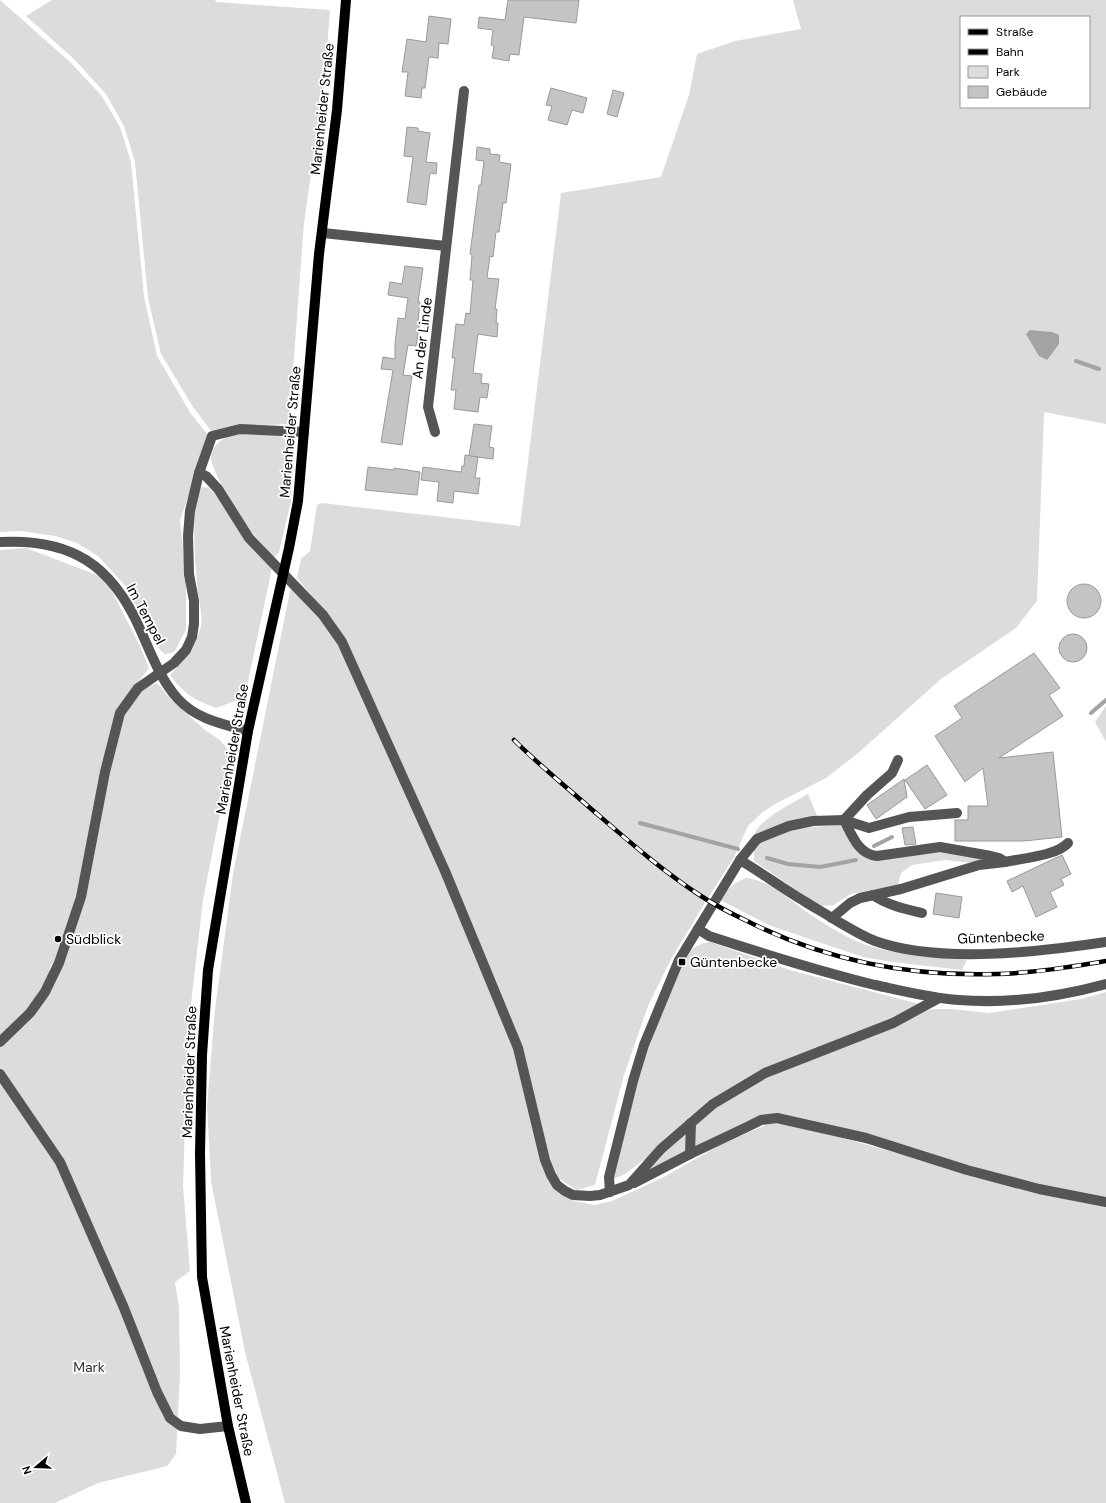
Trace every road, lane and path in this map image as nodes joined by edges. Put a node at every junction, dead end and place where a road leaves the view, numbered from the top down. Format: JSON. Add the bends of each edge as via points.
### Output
{"nodes":[{"id":1,"x":346,"y":0,"type":"edge"},
{"id":2,"x":464,"y":91,"type":"dead end"},
{"id":3,"x":322,"y":233,"type":"junction"},
{"id":4,"x":446,"y":246,"type":"junction"},
{"id":5,"x":304,"y":432,"type":"junction"},
{"id":6,"x":435,"y":432,"type":"dead end"},
{"id":7,"x":199,"y":472,"type":"junction"},
{"id":8,"x":0,"y":542,"type":"edge"},
{"id":9,"x":160,"y":673,"type":"junction"},
{"id":10,"x":248,"y":731,"type":"junction"},
{"id":11,"x":898,"y":760,"type":"dead end"},
{"id":12,"x":957,"y":813,"type":"dead end"},
{"id":13,"x":844,"y":820,"type":"junction"},
{"id":14,"x":1068,"y":843,"type":"dead end"},
{"id":15,"x":740,"y":860,"type":"junction"},
{"id":16,"x":1005,"y":862,"type":"junction"},
{"id":17,"x":873,"y":895,"type":"junction"},
{"id":18,"x":922,"y":913,"type":"dead end"},
{"id":19,"x":832,"y":918,"type":"junction"},
{"id":20,"x":698,"y":929,"type":"junction"},
{"id":21,"x":1106,"y":942,"type":"edge"},
{"id":22,"x":1106,"y":984,"type":"edge"},
{"id":23,"x":939,"y":998,"type":"junction"},
{"id":24,"x":0,"y":1042,"type":"edge"},
{"id":25,"x":0,"y":1074,"type":"edge"},
{"id":26,"x":691,"y":1123,"type":"junction"},
{"id":27,"x":690,"y":1154,"type":"junction"},
{"id":28,"x":629,"y":1186,"type":"junction"},
{"id":29,"x":610,"y":1192,"type":"junction"},
{"id":30,"x":1106,"y":1202,"type":"edge"},
{"id":31,"x":228,"y":1426,"type":"junction"},
{"id":32,"x":246,"y":1503,"type":"edge"}],
"edges":[{"from":1,"to":3,"type":"main road","name":"Marienheider Straße","via":[[337,110]]},
{"from":2,"to":4,"type":"street","name":"An der Linde"},
{"from":3,"to":4,"type":"street"},
{"from":3,"to":5,"type":"main road","name":"Marienheider Straße"},
{"from":4,"to":6,"type":"street","name":"An der Linde","via":[[428,407]]},
{"from":5,"to":7,"type":"street","via":[[240,429],[212,436]]},
{"from":5,"to":10,"type":"main road","name":"Marienheider Straße","via":[[298,501]]},
{"from":7,"to":9,"type":"street","via":[[190,511],[188,536],[189,574],[194,601],[192,637],[186,650]]},
{"from":7,"to":29,"type":"street","via":[[218,489],[249,538],[323,615],[342,642],[445,871],[518,1048],[545,1160],[551,1175],[557,1185],[573,1195],[590,1196]]},
{"from":8,"to":9,"type":"street","name":"Im Tempel","via":[[41,543],[64,549],[100,570],[123,596]]},
{"from":9,"to":10,"type":"street","name":"Im Tempel","via":[[177,698],[190,710],[207,719]]},
{"from":9,"to":24,"type":"street","via":[[138,688],[120,713],[105,772],[81,897],[59,963],[45,992],[30,1013]]},
{"from":10,"to":31,"type":"main road","name":"Marienheider Straße","via":[[212,941],[202,1055],[202,1277]]},
{"from":11,"to":13,"type":"street","via":[[892,773]]},
{"from":12,"to":13,"type":"street","via":[[909,816],[869,828]]},
{"from":13,"to":15,"type":"street","via":[[813,821],[789,826],[757,839]]},
{"from":13,"to":16,"type":"street","via":[[858,846],[870,855],[940,847],[991,856]]},
{"from":14,"to":16,"type":"street","via":[[1064,848],[1051,852]]},
{"from":15,"to":19,"type":"street","name":"Güntenbecke"},
{"from":15,"to":20,"type":"street"},
{"from":16,"to":17,"type":"street","via":[[979,865]]},
{"from":17,"to":18,"type":"street","via":[[879,900]]},
{"from":17,"to":19,"type":"street","via":[[850,903]]},
{"from":19,"to":21,"type":"street","name":"Güntenbecke","via":[[875,941],[928,952],[980,954]]},
{"from":20,"to":23,"type":"street","via":[[709,936],[828,974]]},
{"from":20,"to":29,"type":"street","via":[[678,960],[644,1045],[609,1177]]},
{"from":22,"to":23,"type":"street","via":[[1064,994],[1006,1001]]},
{"from":23,"to":26,"type":"street","via":[[893,1023],[765,1073],[713,1104]]},
{"from":25,"to":31,"type":"street","via":[[60,1162],[170,1418],[181,1426],[200,1429]]},
{"from":26,"to":27,"type":"street"},
{"from":26,"to":28,"type":"street","via":[[661,1149]]},
{"from":27,"to":28,"type":"street"},
{"from":27,"to":30,"type":"street","via":[[761,1120],[777,1118],[866,1138],[967,1170],[1039,1189]]},
{"from":28,"to":29,"type":"street"},
{"from":31,"to":32,"type":"main road","name":"Marienheider Straße"}]}
